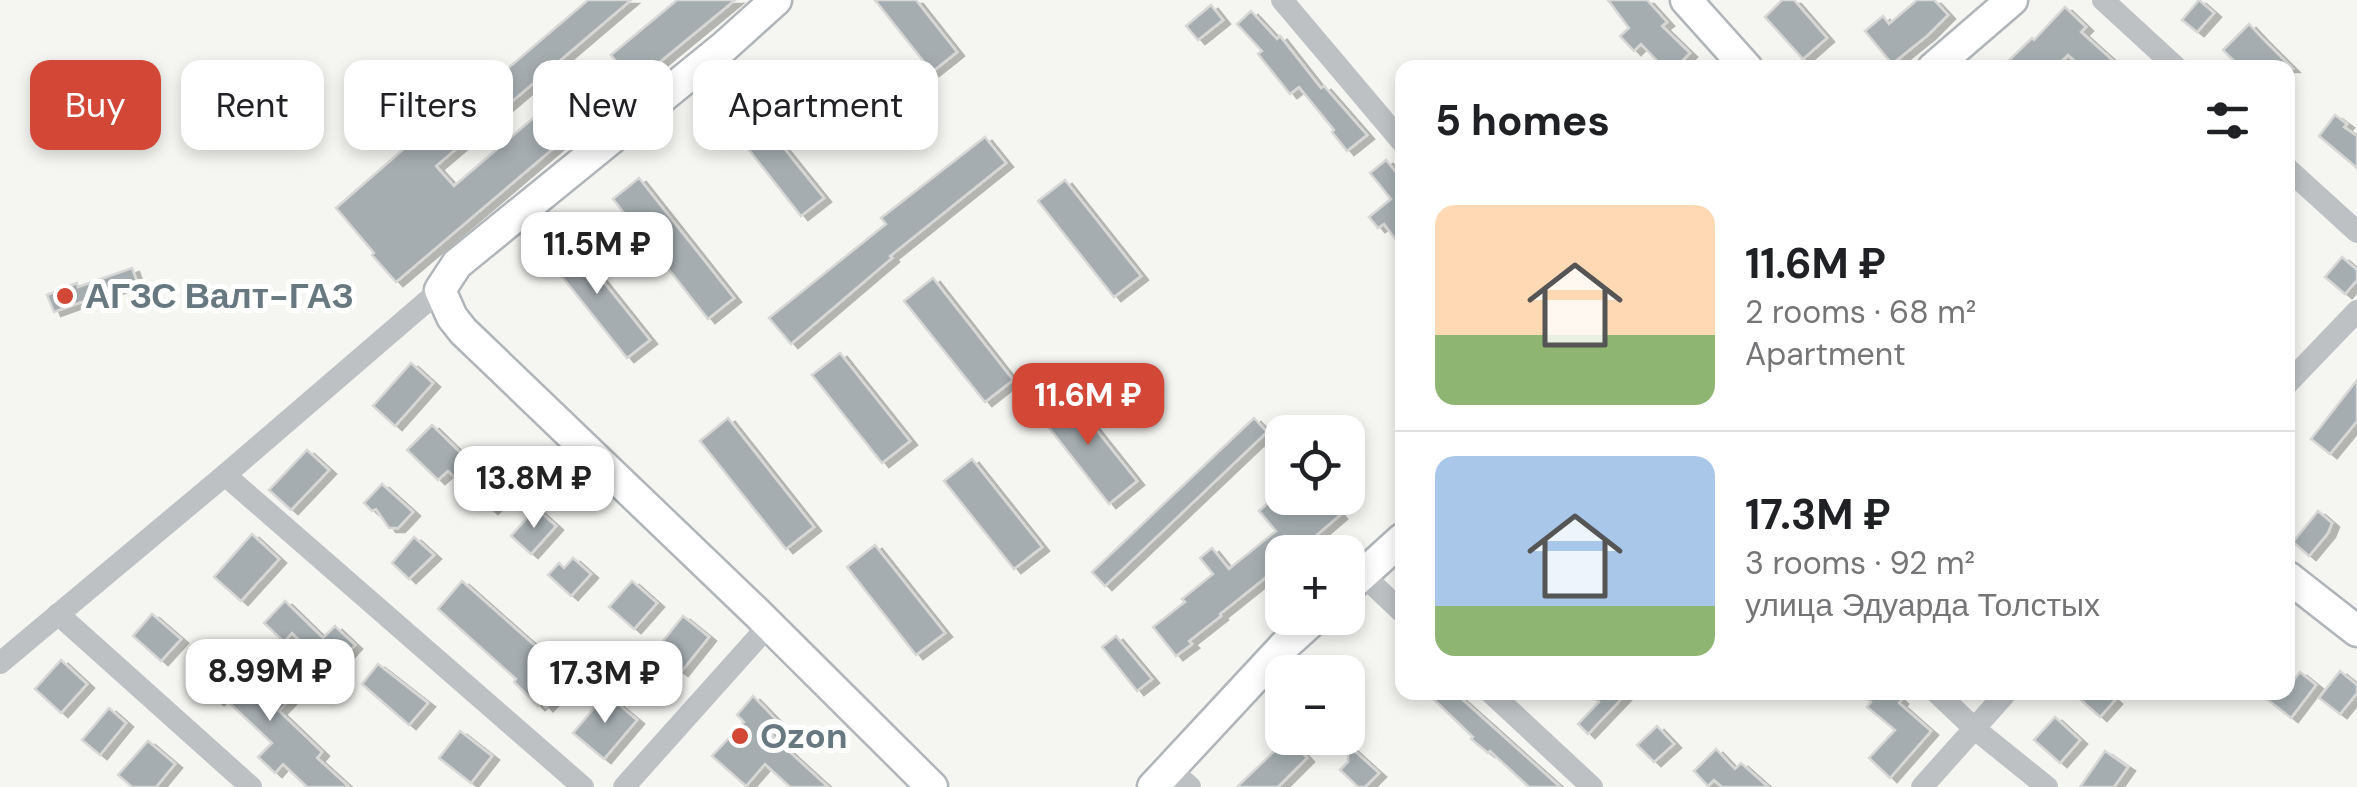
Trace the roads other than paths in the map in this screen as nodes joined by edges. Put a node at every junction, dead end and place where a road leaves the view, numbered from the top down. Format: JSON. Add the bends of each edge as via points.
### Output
{"nodes":[{"id":1,"x":776,"y":0,"type":"edge"},
{"id":2,"x":1282,"y":0,"type":"edge"},
{"id":3,"x":1686,"y":0,"type":"edge"},
{"id":4,"x":2012,"y":0,"type":"edge"},
{"id":5,"x":2104,"y":0,"type":"edge"},
{"id":6,"x":1739,"y":60,"type":"edge"},
{"id":7,"x":1943,"y":60,"type":"edge"},
{"id":8,"x":2168,"y":60,"type":"edge"},
{"id":9,"x":1395,"y":134,"type":"edge"},
{"id":10,"x":2295,"y":175,"type":"edge"},
{"id":11,"x":2357,"y":232,"type":"edge"},
{"id":12,"x":440,"y":290,"type":"junction"},
{"id":13,"x":2357,"y":311,"type":"edge"},
{"id":14,"x":2295,"y":376,"type":"edge"},
{"id":15,"x":225,"y":474,"type":"junction"},
{"id":16,"x":1395,"y":545,"type":"edge"},
{"id":17,"x":1365,"y":572,"type":"edge"},
{"id":18,"x":2295,"y":582,"type":"edge"},
{"id":19,"x":1365,"y":588,"type":"edge"},
{"id":20,"x":1395,"y":607,"type":"edge"},
{"id":21,"x":58,"y":614,"type":"junction"},
{"id":22,"x":769,"y":625,"type":"junction"},
{"id":23,"x":2357,"y":630,"type":"edge"},
{"id":24,"x":1296,"y":635,"type":"edge"},
{"id":25,"x":0,"y":663,"type":"edge"},
{"id":26,"x":1499,"y":700,"type":"edge"},
{"id":27,"x":1944,"y":700,"type":"edge"},
{"id":28,"x":2000,"y":700,"type":"edge"},
{"id":29,"x":1975,"y":729,"type":"junction"},
{"id":30,"x":1171,"y":781,"type":"edge"},
{"id":31,"x":251,"y":787,"type":"edge"},
{"id":32,"x":583,"y":787,"type":"edge"},
{"id":33,"x":624,"y":787,"type":"edge"},
{"id":34,"x":932,"y":787,"type":"edge"},
{"id":35,"x":1592,"y":787,"type":"edge"},
{"id":36,"x":1922,"y":787,"type":"edge"},
{"id":37,"x":2046,"y":787,"type":"edge"}],
"edges":[{"from":1,"to":12,"type":"street","via":[[457,264]]},
{"from":2,"to":9,"type":"street"},
{"from":3,"to":6,"type":"street"},
{"from":4,"to":7,"type":"street"},
{"from":5,"to":8,"type":"street"},
{"from":10,"to":11,"type":"street"},
{"from":12,"to":15,"type":"street"},
{"from":12,"to":22,"type":"street","via":[[463,331]]},
{"from":13,"to":14,"type":"street"},
{"from":15,"to":21,"type":"street"},
{"from":15,"to":32,"type":"street"},
{"from":16,"to":17,"type":"street"},
{"from":18,"to":23,"type":"street"},
{"from":19,"to":20,"type":"street"},
{"from":21,"to":25,"type":"street"},
{"from":21,"to":31,"type":"street"},
{"from":22,"to":33,"type":"street"},
{"from":22,"to":34,"type":"street"},
{"from":24,"to":30,"type":"street"},
{"from":26,"to":35,"type":"street"},
{"from":27,"to":29,"type":"street"},
{"from":28,"to":29,"type":"street"},
{"from":29,"to":36,"type":"street"},
{"from":29,"to":37,"type":"street"}]}
